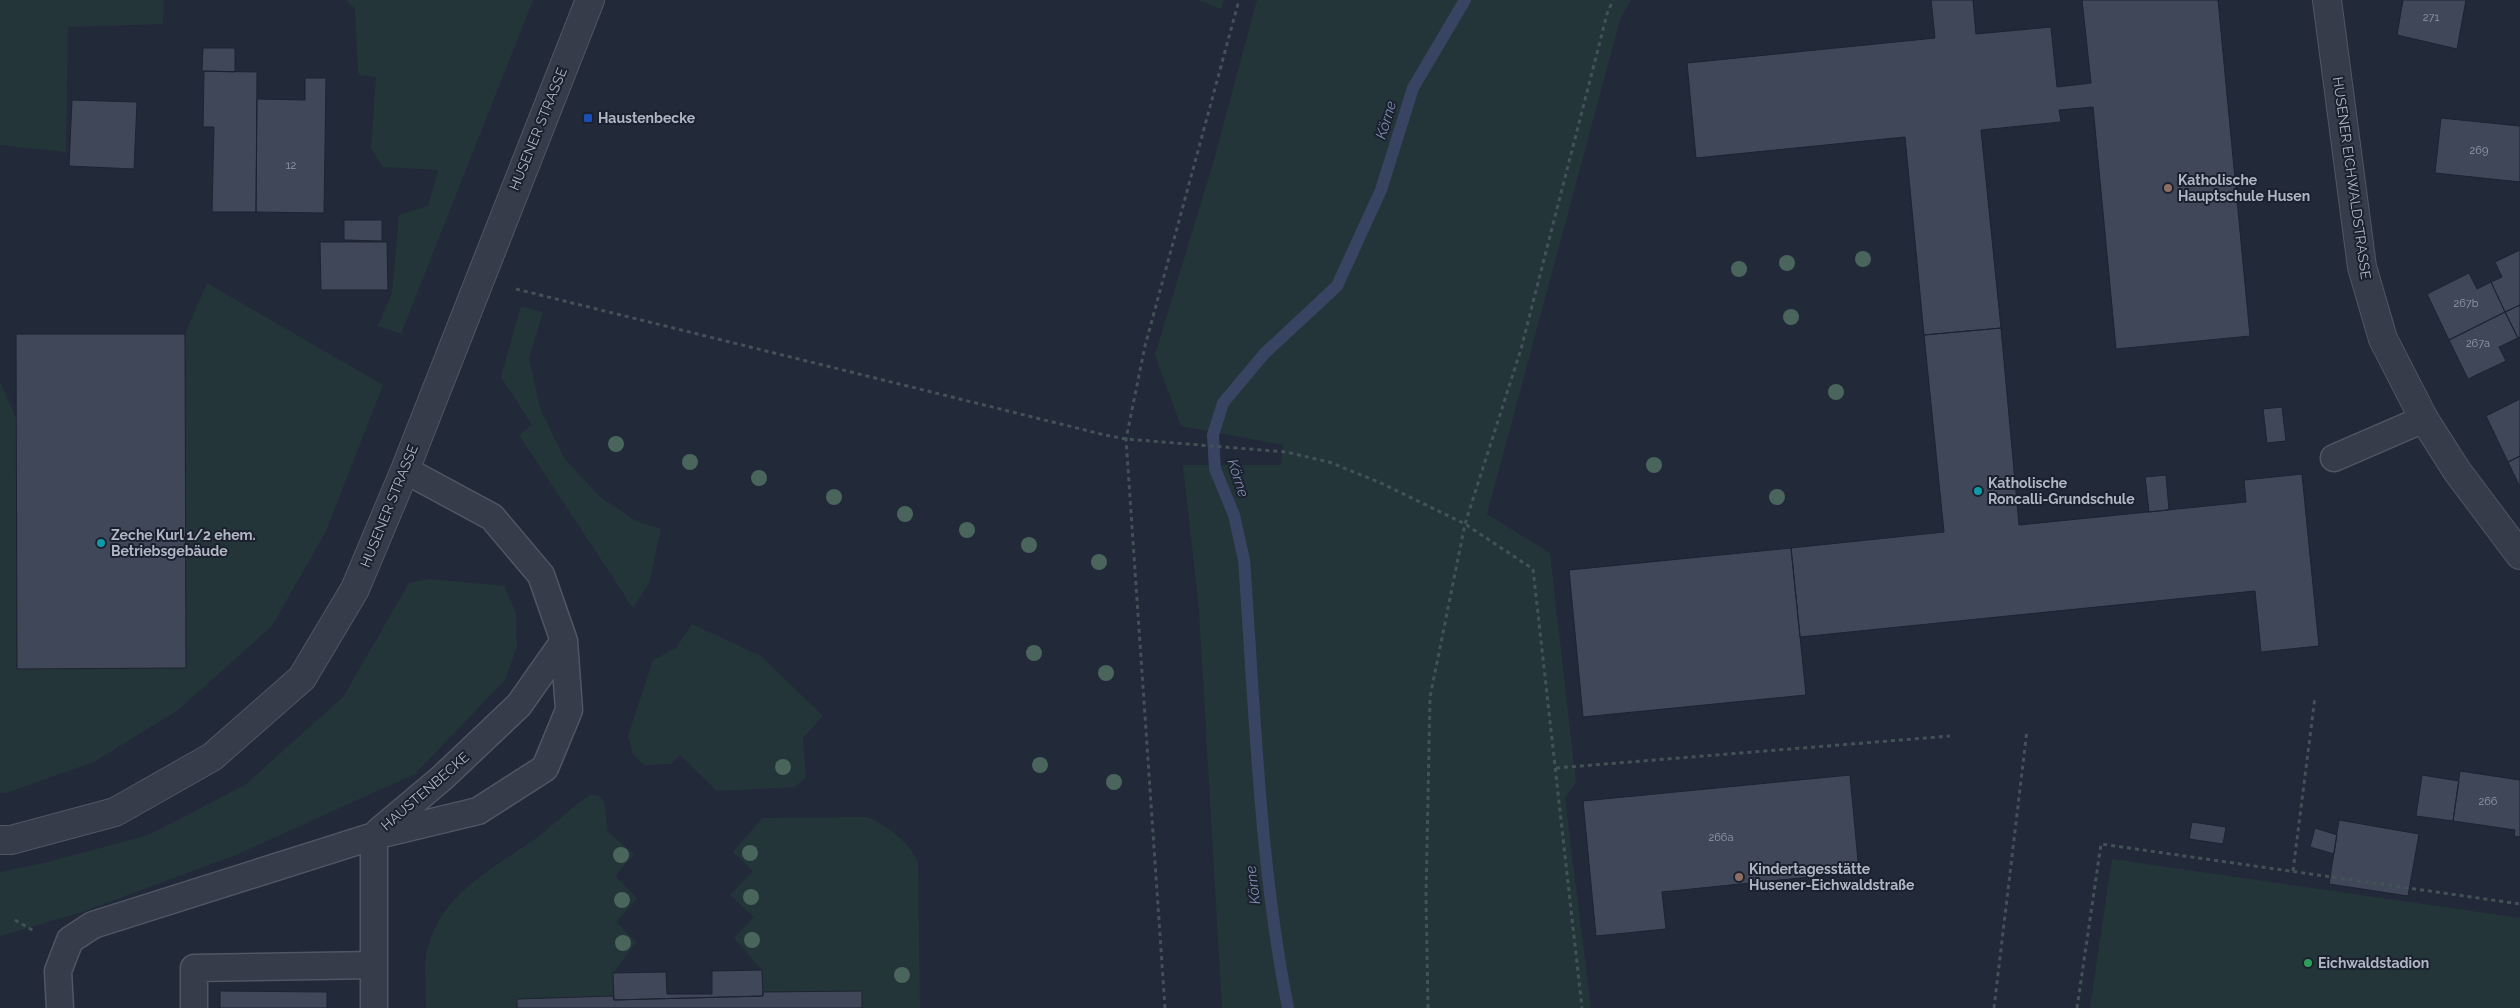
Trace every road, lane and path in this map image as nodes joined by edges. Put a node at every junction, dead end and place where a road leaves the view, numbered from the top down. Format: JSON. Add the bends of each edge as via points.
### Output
{"nodes":[{"id":1,"x":590,"y":0,"type":"edge"},
{"id":2,"x":1239,"y":0,"type":"edge"},
{"id":3,"x":1613,"y":0,"type":"edge"},
{"id":4,"x":2327,"y":0,"type":"edge"},
{"id":5,"x":480,"y":277,"type":"junction"},
{"id":6,"x":2424,"y":419,"type":"junction"},
{"id":7,"x":1126,"y":439,"type":"junction"},
{"id":8,"x":2334,"y":458,"type":"dead end"},
{"id":9,"x":404,"y":470,"type":"junction"},
{"id":10,"x":1465,"y":524,"type":"junction"},
{"id":11,"x":2520,"y":554,"type":"edge"},
{"id":12,"x":564,"y":641,"type":"junction"},
{"id":13,"x":2315,"y":697,"type":"dead end"},
{"id":14,"x":2027,"y":730,"type":"dead end"},
{"id":15,"x":1950,"y":736,"type":"dead end"},
{"id":16,"x":1556,"y":768,"type":"junction"},
{"id":17,"x":374,"y":836,"type":"junction"},
{"id":18,"x":0,"y":840,"type":"edge"},
{"id":19,"x":2292,"y":871,"type":"junction"},
{"id":20,"x":2520,"y":904,"type":"edge"},
{"id":21,"x":374,"y":965,"type":"junction"},
{"id":22,"x":60,"y":1008,"type":"edge"},
{"id":23,"x":194,"y":1008,"type":"edge"},
{"id":24,"x":374,"y":1008,"type":"edge"},
{"id":25,"x":1165,"y":1008,"type":"edge"},
{"id":26,"x":1428,"y":1008,"type":"edge"},
{"id":27,"x":1582,"y":1008,"type":"edge"},
{"id":28,"x":1994,"y":1008,"type":"edge"},
{"id":29,"x":2078,"y":1008,"type":"edge"}],
"edges":[{"from":1,"to":5,"type":"street","name":"HUSENER STRASSE"},
{"from":2,"to":7,"type":"path","via":[[1145,346]]},
{"from":3,"to":10,"type":"path","via":[[1604,24],[1520,349]]},
{"from":4,"to":6,"type":"street","name":"HUSENER EICHWALDSTRASSE","via":[[2362,267],[2383,339]]},
{"from":5,"to":7,"type":"path","via":[[533,293]]},
{"from":5,"to":9,"type":"street","name":"HUSENER STRASSE"},
{"from":6,"to":8,"type":"lane"},
{"from":6,"to":11,"type":"street","name":"HUSENER EICHWALDSTRASSE","via":[[2457,471]]},
{"from":7,"to":10,"type":"path","via":[[1286,452],[1328,462]]},
{"from":7,"to":25,"type":"path"},
{"from":9,"to":12,"type":"lane","name":"HAUSTENBECKE","via":[[492,517],[541,575]]},
{"from":9,"to":18,"type":"street","name":"HUSENER STRASSE","via":[[355,589],[302,678],[212,757],[115,812],[11,840]]},
{"from":10,"to":16,"type":"path","via":[[1533,569]]},
{"from":10,"to":26,"type":"path","via":[[1430,697],[1426,897]]},
{"from":12,"to":17,"type":"lane","name":"HAUSTENBECKE","via":[[519,705],[442,778]]},
{"from":12,"to":17,"type":"lane","name":"HAUSTENBECKE","via":[[569,710],[545,768],[478,811]]},
{"from":13,"to":19,"type":"path"},
{"from":14,"to":28,"type":"path"},
{"from":15,"to":16,"type":"path"},
{"from":16,"to":27,"type":"path"},
{"from":17,"to":21,"type":"lane"},
{"from":17,"to":22,"type":"lane","via":[[93,925],[70,940],[58,971]]},
{"from":19,"to":20,"type":"path"},
{"from":19,"to":29,"type":"path","via":[[2102,844]]},
{"from":21,"to":23,"type":"lane","via":[[194,968]]},
{"from":21,"to":24,"type":"lane"}]}
